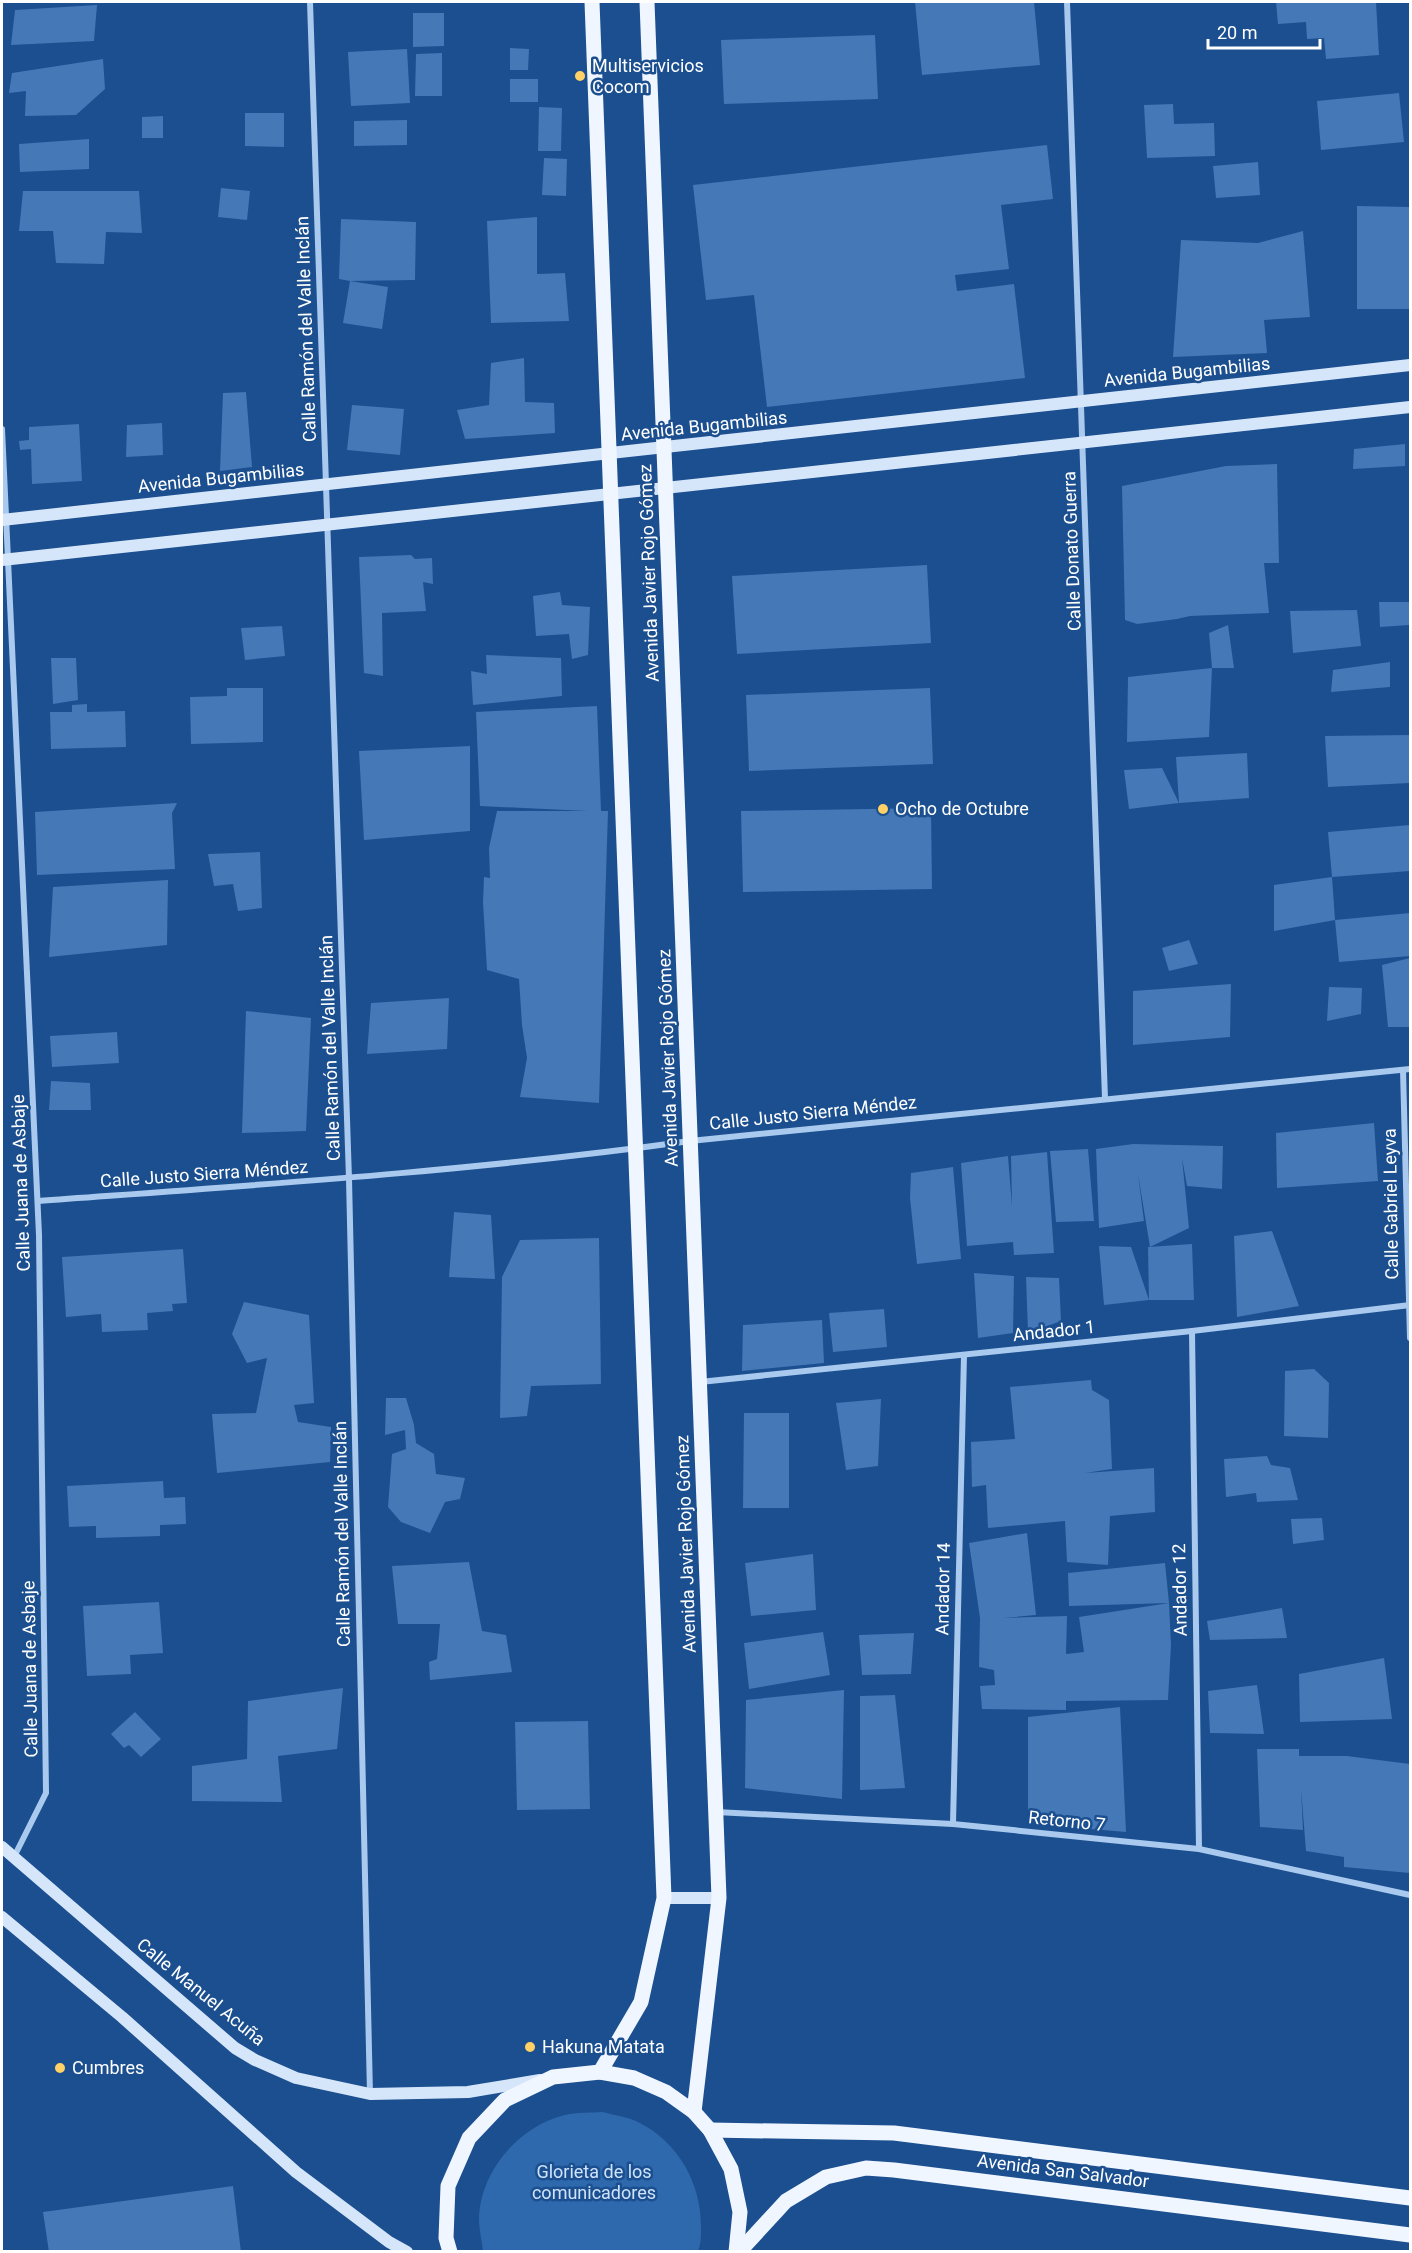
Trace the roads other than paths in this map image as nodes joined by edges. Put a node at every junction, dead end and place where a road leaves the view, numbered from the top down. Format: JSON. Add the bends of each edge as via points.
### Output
{"nodes":[{"id":1,"x":310,"y":2,"type":"edge"},
{"id":2,"x":592,"y":2,"type":"edge"},
{"id":3,"x":647,"y":2,"type":"edge"},
{"id":4,"x":1067,"y":2,"type":"edge"},
{"id":5,"x":1410,"y":365,"type":"edge"},
{"id":6,"x":1080,"y":402,"type":"junction"},
{"id":7,"x":1410,"y":407,"type":"edge"},
{"id":8,"x":2,"y":429,"type":"edge"},
{"id":9,"x":1083,"y":442,"type":"junction"},
{"id":10,"x":664,"y":448,"type":"junction"},
{"id":11,"x":610,"y":454,"type":"junction"},
{"id":12,"x":326,"y":484,"type":"junction"},
{"id":13,"x":666,"y":488,"type":"junction"},
{"id":14,"x":611,"y":494,"type":"junction"},
{"id":15,"x":3,"y":520,"type":"edge"},
{"id":16,"x":327,"y":525,"type":"junction"},
{"id":17,"x":5,"y":559,"type":"edge"},
{"id":18,"x":1407,"y":1070,"type":"edge"},
{"id":19,"x":1105,"y":1099,"type":"junction"},
{"id":20,"x":690,"y":1141,"type":"junction"},
{"id":21,"x":635,"y":1149,"type":"junction"},
{"id":22,"x":349,"y":1179,"type":"junction"},
{"id":23,"x":38,"y":1201,"type":"junction"},
{"id":24,"x":1409,"y":1305,"type":"edge"},
{"id":25,"x":1192,"y":1332,"type":"junction"},
{"id":26,"x":1410,"y":1338,"type":"edge"},
{"id":27,"x":964,"y":1355,"type":"junction"},
{"id":28,"x":699,"y":1382,"type":"junction"},
{"id":29,"x":716,"y":1812,"type":"junction"},
{"id":30,"x":953,"y":1824,"type":"junction"},
{"id":31,"x":2,"y":1847,"type":"edge"},
{"id":32,"x":1199,"y":1849,"type":"junction"},
{"id":33,"x":14,"y":1857,"type":"junction"},
{"id":34,"x":1410,"y":1894,"type":"edge"},
{"id":35,"x":664,"y":1898,"type":"junction"},
{"id":36,"x":719,"y":1898,"type":"junction"},
{"id":37,"x":2,"y":1917,"type":"edge"},
{"id":38,"x":600,"y":2073,"type":"junction"},
{"id":39,"x":553,"y":2077,"type":"junction"},
{"id":40,"x":370,"y":2094,"type":"junction"},
{"id":41,"x":694,"y":2112,"type":"junction"},
{"id":42,"x":710,"y":2130,"type":"junction"},
{"id":43,"x":1410,"y":2198,"type":"edge"},
{"id":44,"x":1410,"y":2235,"type":"edge"},
{"id":45,"x":407,"y":2252,"type":"edge"},
{"id":46,"x":450,"y":2252,"type":"edge"},
{"id":47,"x":738,"y":2252,"type":"edge"}],
"edges":[{"from":1,"to":12,"type":"street","name":"Calle Ramón del Valle Inclán"},
{"from":2,"to":11,"type":"main road","name":"Avenida Javier Rojo Gómez"},
{"from":3,"to":10,"type":"main road","name":"Avenida Javier Rojo Gómez"},
{"from":4,"to":6,"type":"street","name":"Calle Donato Guerra"},
{"from":5,"to":6,"type":"main road","name":"Avenida Bugambilias"},
{"from":6,"to":9,"type":"street","name":"Calle Donato Guerra"},
{"from":6,"to":10,"type":"main road","name":"Avenida Bugambilias"},
{"from":7,"to":9,"type":"main road"},
{"from":8,"to":15,"type":"street","name":"Calle Juana de Asbaje"},
{"from":9,"to":13,"type":"main road"},
{"from":9,"to":19,"type":"street","name":"Calle Donato Guerra"},
{"from":10,"to":11,"type":"main road","name":"Avenida Bugambilias"},
{"from":10,"to":13,"type":"main road","name":"Avenida Javier Rojo Gómez"},
{"from":11,"to":12,"type":"main road","name":"Avenida Bugambilias"},
{"from":11,"to":14,"type":"main road","name":"Avenida Javier Rojo Gómez"},
{"from":12,"to":15,"type":"main road","name":"Avenida Bugambilias"},
{"from":12,"to":16,"type":"street","name":"Calle Ramón del Valle Inclán"},
{"from":13,"to":14,"type":"main road"},
{"from":13,"to":20,"type":"main road","name":"Avenida Javier Rojo Gómez"},
{"from":14,"to":16,"type":"main road"},
{"from":14,"to":21,"type":"main road","name":"Avenida Javier Rojo Gómez"},
{"from":15,"to":17,"type":"street","name":"Calle Juana de Asbaje"},
{"from":16,"to":17,"type":"main road"},
{"from":16,"to":22,"type":"street","name":"Calle Ramón del Valle Inclán"},
{"from":17,"to":23,"type":"street","name":"Calle Juana de Asbaje"},
{"from":18,"to":19,"type":"street","name":"Calle Justo Sierra Méndez"},
{"from":18,"to":24,"type":"street","name":"Calle Gabriel Leyva"},
{"from":19,"to":20,"type":"street","name":"Calle Justo Sierra Méndez"},
{"from":20,"to":21,"type":"street","name":"Calle Justo Sierra Méndez"},
{"from":20,"to":28,"type":"main road","name":"Avenida Javier Rojo Gómez"},
{"from":21,"to":22,"type":"street","name":"Calle Justo Sierra Méndez"},
{"from":21,"to":35,"type":"main road","name":"Avenida Javier Rojo Gómez"},
{"from":22,"to":23,"type":"street","name":"Calle Justo Sierra Méndez"},
{"from":22,"to":40,"type":"street","name":"Calle Ramón del Valle Inclán"},
{"from":23,"to":33,"type":"street","name":"Calle Juana de Asbaje","via":[[46,1792]]},
{"from":24,"to":25,"type":"street","name":"Andador 1"},
{"from":24,"to":26,"type":"street","name":"Calle Gabriel Leyva"},
{"from":25,"to":27,"type":"street","name":"Andador 1"},
{"from":25,"to":32,"type":"street","name":"Andador 12"},
{"from":27,"to":28,"type":"street","name":"Andador 1"},
{"from":27,"to":30,"type":"street","name":"Andador 14"},
{"from":28,"to":29,"type":"main road","name":"Avenida Javier Rojo Gómez"},
{"from":29,"to":30,"type":"street","name":"Retorno 7"},
{"from":29,"to":36,"type":"main road","name":"Avenida Javier Rojo Gómez"},
{"from":30,"to":32,"type":"street","name":"Retorno 7"},
{"from":31,"to":33,"type":"main road","name":"Calle Manuel Acuña"},
{"from":32,"to":34,"type":"street","name":"Retorno 7"},
{"from":33,"to":40,"type":"main road","name":"Calle Manuel Acuña","via":[[235,2048],[296,2078]]},
{"from":35,"to":36,"type":"main road"},
{"from":35,"to":38,"type":"main road","name":"Avenida Javier Rojo Gómez","via":[[641,2002]]},
{"from":36,"to":41,"type":"main road","name":"Avenida Javier Rojo Gómez"},
{"from":37,"to":45,"type":"main road","via":[[122,2017],[296,2172]]},
{"from":38,"to":39,"type":"main road"},
{"from":38,"to":41,"type":"main road","via":[[634,2078],[666,2092]]},
{"from":39,"to":40,"type":"main road","name":"Calle Manuel Acuña","via":[[468,2092]]},
{"from":39,"to":46,"type":"main road","via":[[505,2100],[469,2138],[448,2186],[446,2238]]},
{"from":41,"to":42,"type":"main road"},
{"from":42,"to":43,"type":"main road","name":"Avenida San Salvador","via":[[894,2133]]},
{"from":42,"to":47,"type":"main road","via":[[731,2169],[740,2212]]},
{"from":44,"to":47,"type":"main road","name":"Avenida San Salvador","via":[[866,2168],[826,2176],[786,2201]]}]}
